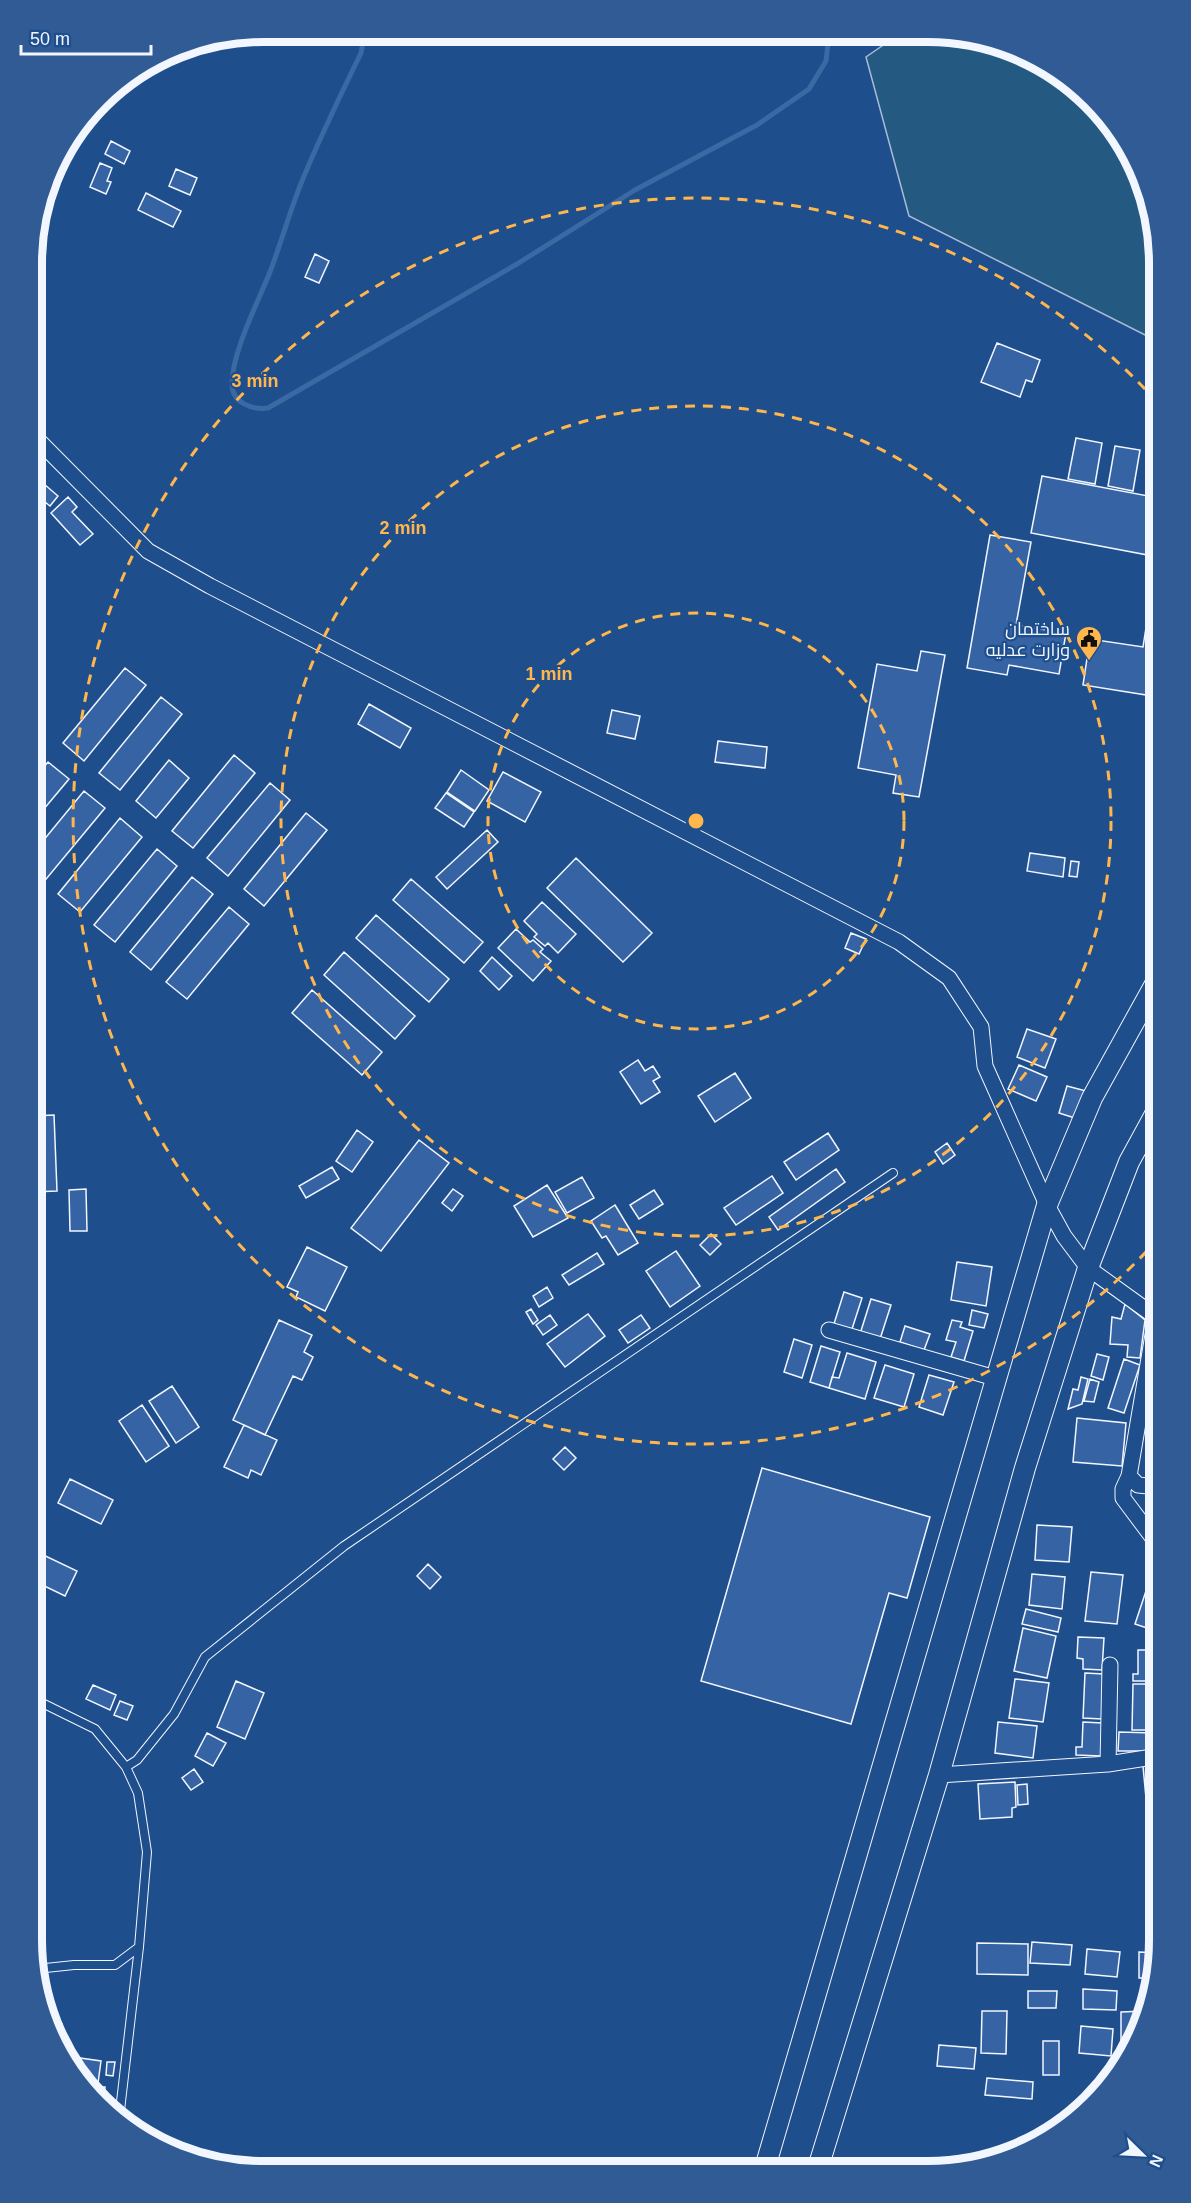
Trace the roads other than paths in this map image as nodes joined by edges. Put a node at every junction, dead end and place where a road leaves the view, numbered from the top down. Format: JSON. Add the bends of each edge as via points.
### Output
{"nodes":[{"id":1,"x":42,"y":444,"type":"edge"},
{"id":2,"x":1149,"y":996,"type":"edge"},
{"id":3,"x":1149,"y":1125,"type":"edge"},
{"id":4,"x":893,"y":1173,"type":"dead end"},
{"id":5,"x":1047,"y":1205,"type":"junction"},
{"id":6,"x":1088,"y":1268,"type":"junction"},
{"id":7,"x":1149,"y":1307,"type":"edge"},
{"id":8,"x":829,"y":1330,"type":"dead end"},
{"id":9,"x":1149,"y":1359,"type":"edge"},
{"id":10,"x":995,"y":1378,"type":"junction"},
{"id":11,"x":1129,"y":1476,"type":"junction"},
{"id":12,"x":1149,"y":1486,"type":"edge"},
{"id":13,"x":1149,"y":1533,"type":"edge"},
{"id":14,"x":1110,"y":1665,"type":"dead end"},
{"id":15,"x":42,"y":1703,"type":"edge"},
{"id":16,"x":1149,"y":1758,"type":"edge"},
{"id":17,"x":1108,"y":1764,"type":"junction"},
{"id":18,"x":126,"y":1767,"type":"junction"},
{"id":19,"x":939,"y":1775,"type":"junction"},
{"id":20,"x":139,"y":1947,"type":"junction"},
{"id":21,"x":44,"y":1968,"type":"edge"},
{"id":22,"x":120,"y":2108,"type":"edge"},
{"id":23,"x":767,"y":2161,"type":"edge"},
{"id":24,"x":820,"y":2161,"type":"edge"}],
"edges":[{"from":1,"to":5,"type":"street","via":[[148,551],[899,942],[949,978],[981,1027],[985,1066]]},
{"from":2,"to":5,"type":"street","via":[[1092,1098]]},
{"from":3,"to":6,"type":"street","via":[[1129,1162]]},
{"from":4,"to":18,"type":"lane","via":[[344,1546],[205,1656],[174,1714],[137,1760]]},
{"from":5,"to":6,"type":"street"},
{"from":5,"to":10,"type":"street"},
{"from":6,"to":7,"type":"street"},
{"from":6,"to":19,"type":"street","via":[[1025,1468]]},
{"from":8,"to":10,"type":"street"},
{"from":9,"to":11,"type":"street"},
{"from":10,"to":23,"type":"street"},
{"from":11,"to":12,"type":"street","via":[[1138,1485]]},
{"from":11,"to":13,"type":"street","via":[[1123,1498]]},
{"from":14,"to":17,"type":"street"},
{"from":15,"to":18,"type":"lane","via":[[95,1729]]},
{"from":16,"to":17,"type":"street"},
{"from":17,"to":19,"type":"street"},
{"from":18,"to":20,"type":"lane","via":[[138,1793],[147,1852]]},
{"from":19,"to":24,"type":"street"},
{"from":20,"to":21,"type":"lane","via":[[115,1965]]},
{"from":20,"to":22,"type":"lane"}]}
